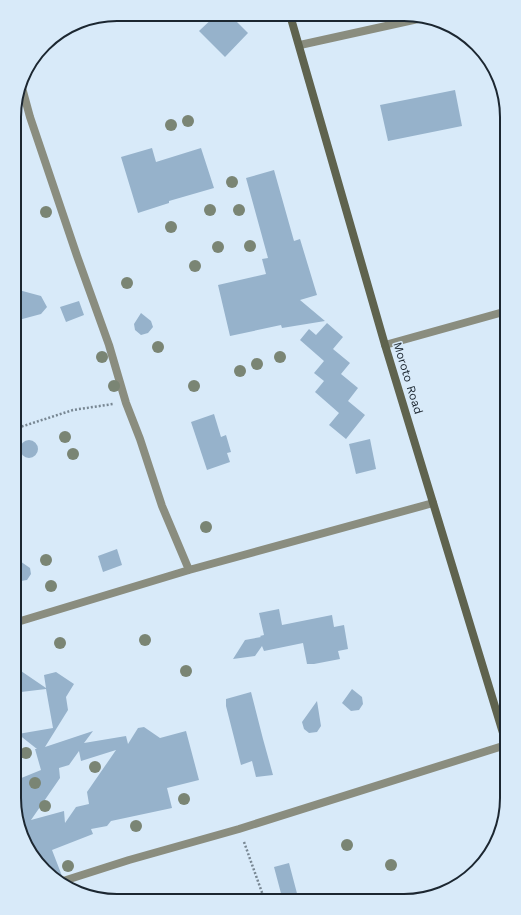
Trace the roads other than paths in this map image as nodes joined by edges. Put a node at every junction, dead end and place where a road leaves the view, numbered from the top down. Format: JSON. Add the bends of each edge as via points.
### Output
{"nodes":[{"id":1,"x":292,"y":21,"type":"edge"},
{"id":2,"x":409,"y":21,"type":"edge"},
{"id":3,"x":300,"y":45,"type":"junction"},
{"id":4,"x":24,"y":94,"type":"edge"},
{"id":5,"x":500,"y":313,"type":"edge"},
{"id":6,"x":385,"y":345,"type":"junction"},
{"id":7,"x":433,"y":503,"type":"junction"},
{"id":8,"x":189,"y":570,"type":"junction"},
{"id":9,"x":21,"y":621,"type":"edge"},
{"id":10,"x":500,"y":723,"type":"edge"},
{"id":11,"x":500,"y":748,"type":"edge"},
{"id":12,"x":67,"y":880,"type":"edge"}],
"edges":[{"from":1,"to":3,"type":"main road","name":"Moroto Road"},
{"from":2,"to":3,"type":"street"},
{"from":3,"to":6,"type":"main road","name":"Moroto Road"},
{"from":4,"to":8,"type":"street","via":[[109,345],[126,403],[162,506]]},
{"from":5,"to":6,"type":"street"},
{"from":6,"to":7,"type":"main road","name":"Moroto Road"},
{"from":7,"to":8,"type":"street"},
{"from":7,"to":10,"type":"main road","name":"Moroto Road"},
{"from":8,"to":9,"type":"street"},
{"from":11,"to":12,"type":"street"}]}
